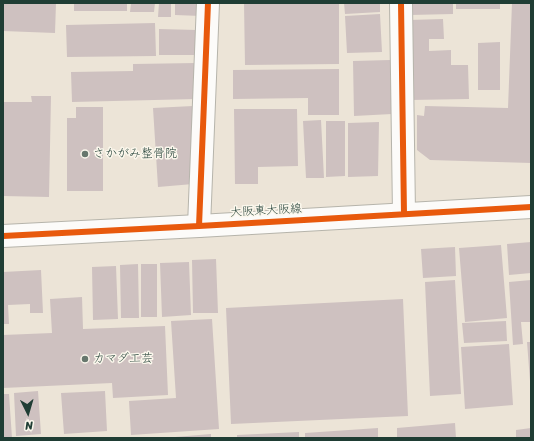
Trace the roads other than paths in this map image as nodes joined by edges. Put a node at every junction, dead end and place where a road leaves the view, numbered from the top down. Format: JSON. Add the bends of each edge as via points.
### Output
{"nodes":[{"id":1,"x":208,"y":3,"type":"edge"},
{"id":2,"x":401,"y":3,"type":"edge"},
{"id":3,"x":531,"y":207,"type":"edge"},
{"id":4,"x":404,"y":214,"type":"junction"},
{"id":5,"x":199,"y":226,"type":"junction"},
{"id":6,"x":3,"y":236,"type":"edge"}],
"edges":[{"from":1,"to":5,"type":"main road"},
{"from":2,"to":4,"type":"main road"},
{"from":3,"to":4,"type":"main road","name":"大阪東大阪線"},
{"from":4,"to":5,"type":"main road","name":"大阪東大阪線"},
{"from":5,"to":6,"type":"main road","name":"大阪東大阪線"}]}
